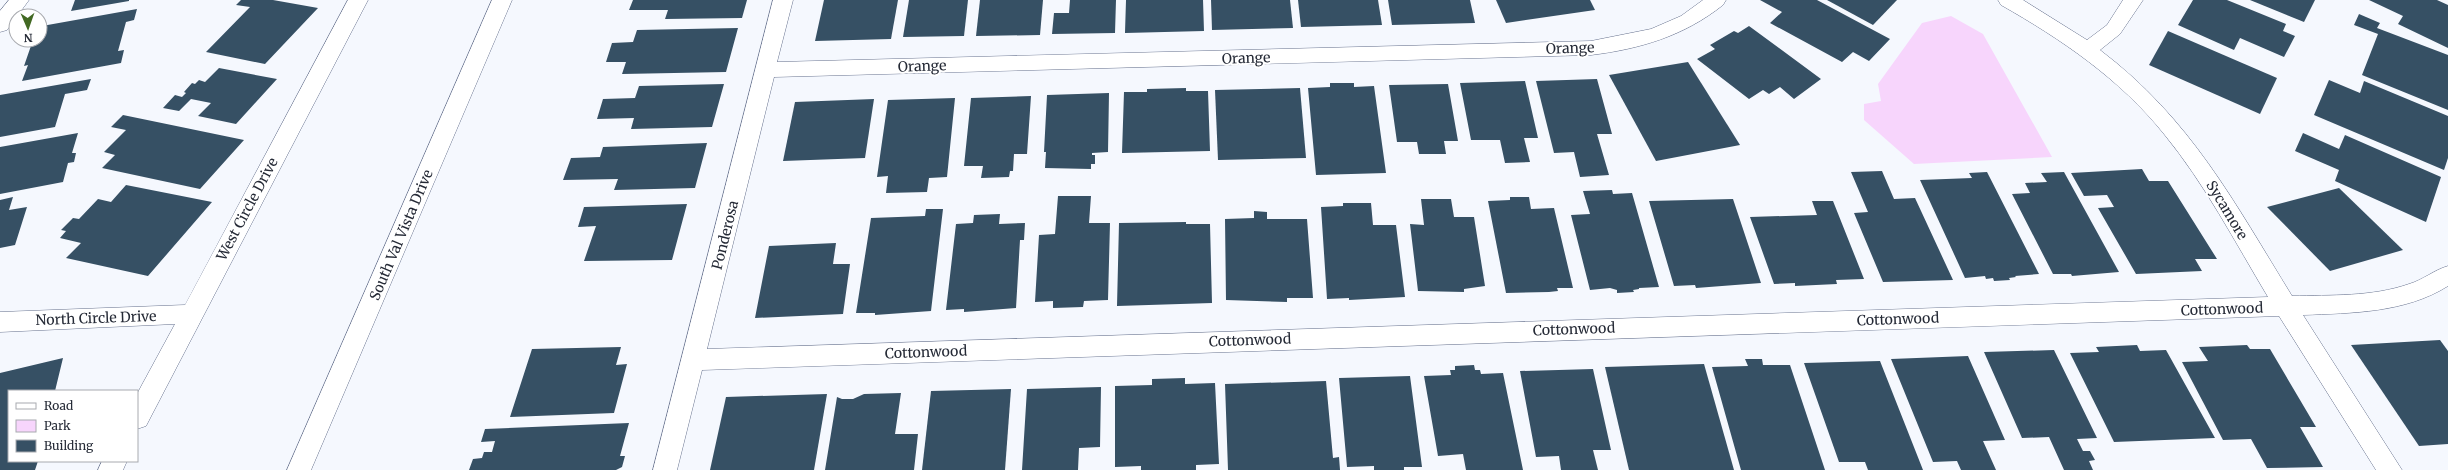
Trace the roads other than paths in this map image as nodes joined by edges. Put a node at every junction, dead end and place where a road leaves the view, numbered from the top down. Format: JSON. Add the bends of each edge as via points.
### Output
{"nodes":[{"id":1,"x":19,"y":0,"type":"edge"},
{"id":2,"x":358,"y":0,"type":"edge"},
{"id":3,"x":502,"y":0,"type":"edge"},
{"id":4,"x":783,"y":0,"type":"edge"},
{"id":5,"x":1716,"y":0,"type":"edge"},
{"id":6,"x":2008,"y":0,"type":"edge"},
{"id":7,"x":2133,"y":0,"type":"edge"},
{"id":8,"x":0,"y":25,"type":"edge"},
{"id":9,"x":2085,"y":49,"type":"junction"},
{"id":10,"x":765,"y":70,"type":"junction"},
{"id":11,"x":2448,"y":275,"type":"edge"},
{"id":12,"x":2286,"y":307,"type":"junction"},
{"id":13,"x":192,"y":314,"type":"junction"},
{"id":14,"x":0,"y":322,"type":"edge"},
{"id":15,"x":694,"y":360,"type":"junction"},
{"id":16,"x":138,"y":416,"type":"edge"},
{"id":17,"x":299,"y":470,"type":"edge"},
{"id":18,"x":665,"y":470,"type":"edge"},
{"id":19,"x":2390,"y":470,"type":"edge"}],
"edges":[{"from":1,"to":8,"type":"main road"},
{"from":2,"to":13,"type":"main road","name":"West Circle Drive"},
{"from":3,"to":17,"type":"main road","name":"South Val Vista Drive"},
{"from":4,"to":10,"type":"main road","name":"Ponderosa"},
{"from":5,"to":10,"type":"main road","name":"Orange","via":[[1700,14],[1656,36],[1621,45],[1591,48]]},
{"from":6,"to":9,"type":"main road","name":"Sycamore"},
{"from":7,"to":9,"type":"main road","via":[[2112,33],[2100,44]]},
{"from":9,"to":12,"type":"main road","name":"Sycamore","via":[[2141,98],[2188,150]]},
{"from":10,"to":15,"type":"main road","name":"Ponderosa"},
{"from":11,"to":12,"type":"main road","name":"Cottonwood","via":[[2432,286],[2406,296],[2378,302]]},
{"from":12,"to":15,"type":"main road","name":"Cottonwood"},
{"from":12,"to":19,"type":"main road","name":"Sycamore"},
{"from":13,"to":14,"type":"main road","name":"North Circle Drive"},
{"from":13,"to":16,"type":"main road","name":"West Circle Drive"},
{"from":15,"to":18,"type":"main road","name":"Ponderosa"}]}
